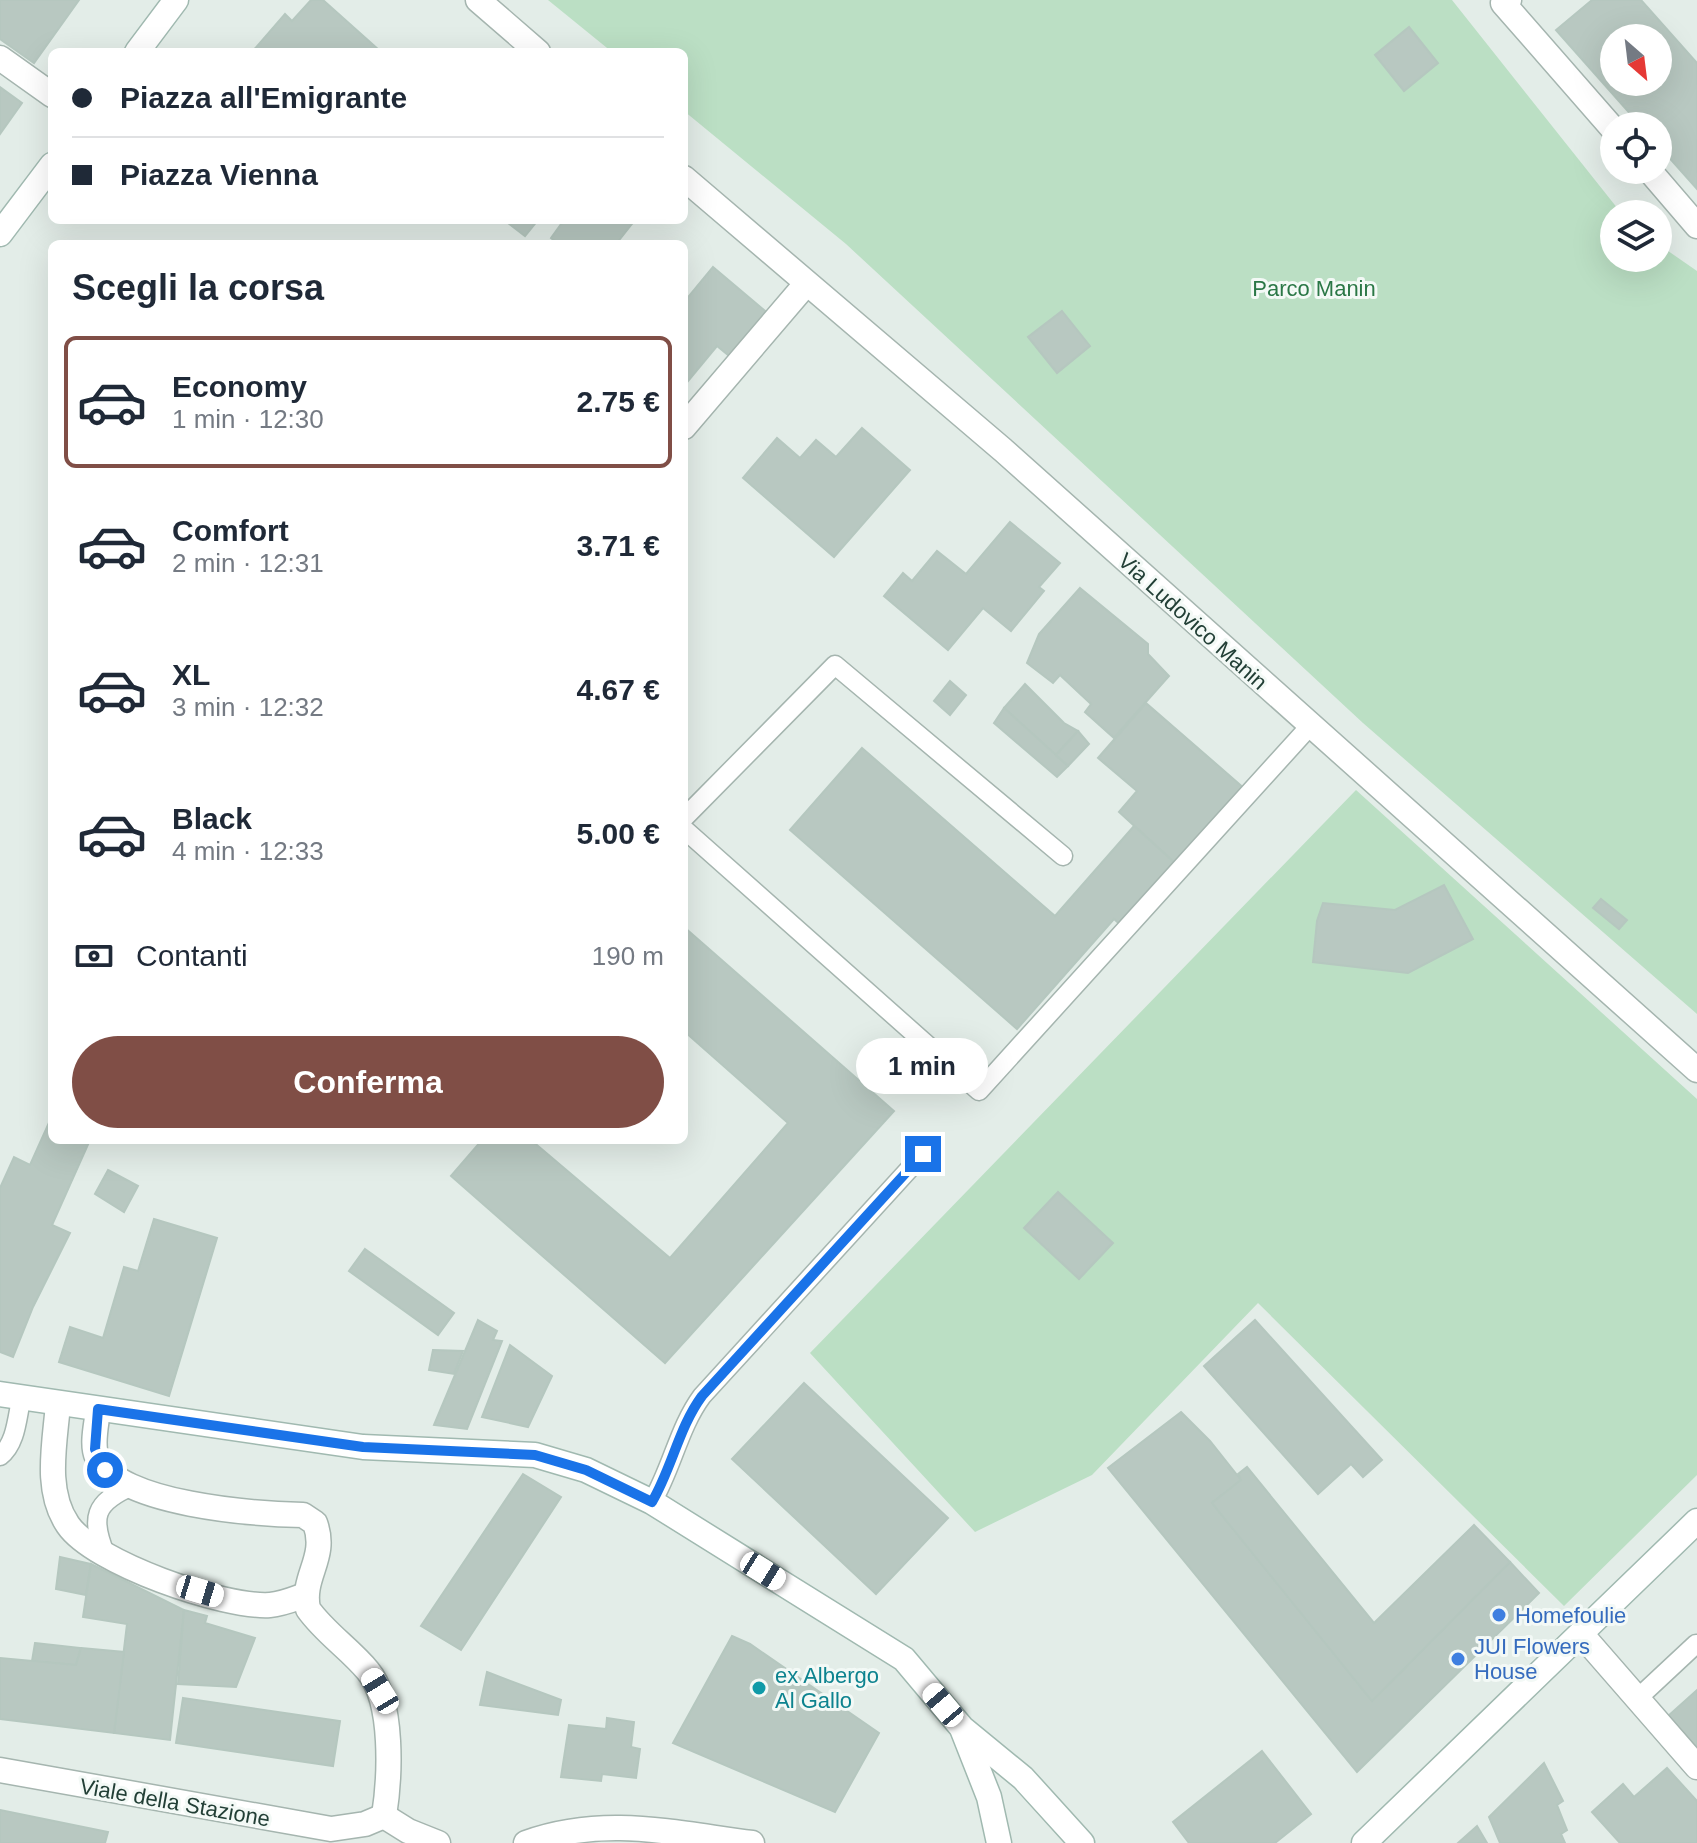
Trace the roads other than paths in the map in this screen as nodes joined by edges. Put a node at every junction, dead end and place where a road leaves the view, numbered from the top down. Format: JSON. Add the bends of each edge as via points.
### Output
{"nodes":[{"id":1,"x":176,"y":0,"type":"edge"},
{"id":2,"x":478,"y":0,"type":"edge"},
{"id":3,"x":1504,"y":1,"type":"edge"},
{"id":4,"x":140,"y":48,"type":"edge"},
{"id":5,"x":533,"y":48,"type":"edge"},
{"id":6,"x":0,"y":58,"type":"edge"},
{"id":7,"x":48,"y":92,"type":"edge"},
{"id":8,"x":1600,"y":114,"type":"edge"},
{"id":9,"x":48,"y":170,"type":"edge"},
{"id":10,"x":688,"y":181,"type":"edge"},
{"id":11,"x":1661,"y":184,"type":"edge"},
{"id":12,"x":1697,"y":226,"type":"edge"},
{"id":13,"x":0,"y":234,"type":"edge"},
{"id":14,"x":806,"y":284,"type":"junction"},
{"id":15,"x":688,"y":422,"type":"edge"},
{"id":16,"x":1310,"y":726,"type":"junction"},
{"id":17,"x":688,"y":814,"type":"edge"},
{"id":18,"x":688,"y":833,"type":"edge"},
{"id":19,"x":1063,"y":856,"type":"dead end"},
{"id":20,"x":1697,"y":1070,"type":"edge"},
{"id":21,"x":923,"y":1154,"type":"dead end"},
{"id":22,"x":10,"y":1397,"type":"edge"},
{"id":23,"x":58,"y":1404,"type":"junction"},
{"id":24,"x":98,"y":1409,"type":"junction"},
{"id":25,"x":0,"y":1456,"type":"edge"},
{"id":26,"x":132,"y":1486,"type":"junction"},
{"id":27,"x":652,"y":1502,"type":"junction"},
{"id":28,"x":1697,"y":1521,"type":"edge"},
{"id":29,"x":106,"y":1556,"type":"junction"},
{"id":30,"x":305,"y":1595,"type":"junction"},
{"id":31,"x":1582,"y":1635,"type":"junction"},
{"id":32,"x":1696,"y":1644,"type":"edge"},
{"id":33,"x":1637,"y":1699,"type":"junction"},
{"id":34,"x":962,"y":1728,"type":"junction"},
{"id":35,"x":1697,"y":1767,"type":"edge"},
{"id":36,"x":0,"y":1770,"type":"edge"},
{"id":37,"x":384,"y":1816,"type":"junction"},
{"id":38,"x":438,"y":1843,"type":"edge"},
{"id":39,"x":526,"y":1843,"type":"edge"},
{"id":40,"x":752,"y":1843,"type":"edge"},
{"id":41,"x":999,"y":1843,"type":"edge"},
{"id":42,"x":1082,"y":1843,"type":"edge"},
{"id":43,"x":1364,"y":1843,"type":"edge"}],
"edges":[{"from":1,"to":4,"type":"street"},
{"from":2,"to":5,"type":"street"},
{"from":3,"to":8,"type":"street"},
{"from":6,"to":7,"type":"street"},
{"from":9,"to":13,"type":"street"},
{"from":10,"to":14,"type":"street","name":"Via Ludovico Manin"},
{"from":11,"to":12,"type":"street"},
{"from":14,"to":15,"type":"street"},
{"from":14,"to":16,"type":"street","name":"Via Ludovico Manin","via":[[1003,450]]},
{"from":16,"to":18,"type":"lane","via":[[979,1091]]},
{"from":16,"to":20,"type":"street","name":"Via Ludovico Manin"},
{"from":17,"to":19,"type":"lane","via":[[835,665]]},
{"from":21,"to":27,"type":"lane","via":[[702,1396]]},
{"from":22,"to":23,"type":"street"},
{"from":22,"to":25,"type":"lane","via":[[14,1433]]},
{"from":23,"to":24,"type":"street"},
{"from":23,"to":29,"type":"street","via":[[52,1478],[61,1509],[68,1525]]},
{"from":24,"to":26,"type":"street","via":[[97,1459]]},
{"from":24,"to":27,"type":"street","via":[[363,1447],[535,1455],[586,1470]]},
{"from":26,"to":29,"type":"lane","via":[[108,1496],[99,1507],[99,1538]]},
{"from":26,"to":30,"type":"street","via":[[178,1502],[303,1515],[315,1523],[321,1549]]},
{"from":27,"to":34,"type":"street","via":[[904,1659]]},
{"from":28,"to":31,"type":"street"},
{"from":29,"to":30,"type":"street","via":[[227,1599],[269,1605]]},
{"from":30,"to":37,"type":"street","via":[[316,1620],[369,1672],[380,1691],[387,1735]]},
{"from":31,"to":33,"type":"street"},
{"from":31,"to":43,"type":"street"},
{"from":32,"to":33,"type":"lane"},
{"from":33,"to":35,"type":"street"},
{"from":34,"to":41,"type":"street","via":[[989,1797]]},
{"from":34,"to":42,"type":"street","via":[[1023,1778]]},
{"from":36,"to":37,"type":"street","name":"Viale della Stazione","via":[[331,1829]]},
{"from":37,"to":38,"type":"street"},
{"from":39,"to":40,"type":"street","via":[[572,1829],[616,1826]]}]}
